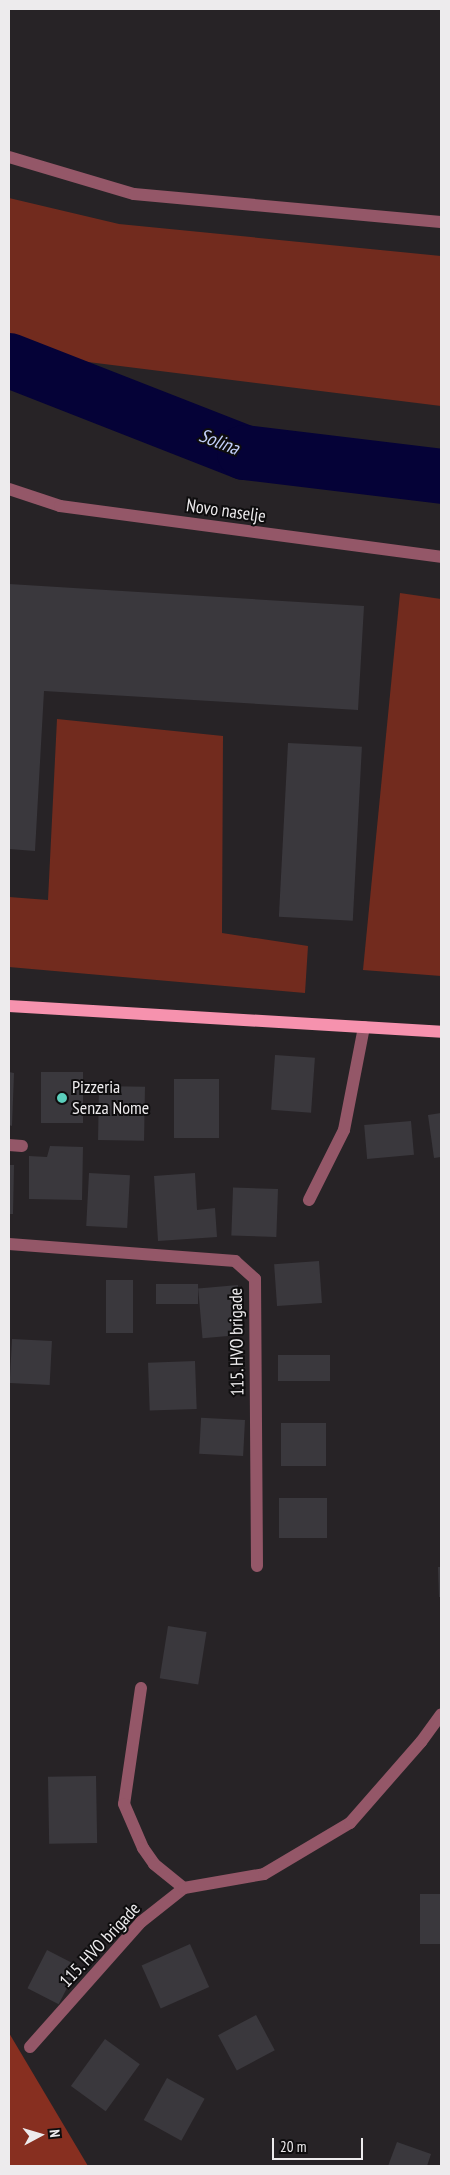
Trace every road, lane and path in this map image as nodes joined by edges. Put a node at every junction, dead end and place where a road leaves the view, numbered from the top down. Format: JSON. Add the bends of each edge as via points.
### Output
{"nodes":[{"id":1,"x":9,"y":157,"type":"edge"},
{"id":2,"x":441,"y":222,"type":"edge"},
{"id":3,"x":9,"y":489,"type":"edge"},
{"id":4,"x":441,"y":557,"type":"edge"},
{"id":5,"x":9,"y":1006,"type":"edge"},
{"id":6,"x":364,"y":1027,"type":"junction"},
{"id":7,"x":441,"y":1032,"type":"edge"},
{"id":8,"x":9,"y":1145,"type":"edge"},
{"id":9,"x":22,"y":1146,"type":"dead end"},
{"id":10,"x":308,"y":1200,"type":"dead end"},
{"id":11,"x":9,"y":1244,"type":"edge"},
{"id":12,"x":257,"y":1566,"type":"dead end"},
{"id":13,"x":141,"y":1688,"type":"dead end"},
{"id":14,"x":441,"y":1714,"type":"edge"},
{"id":15,"x":184,"y":1888,"type":"junction"},
{"id":16,"x":30,"y":2047,"type":"dead end"}],
"edges":[{"from":1,"to":2,"type":"street","via":[[134,194]]},
{"from":3,"to":4,"type":"street","name":"Novo naselje","via":[[60,506]]},
{"from":5,"to":6,"type":"main road"},
{"from":6,"to":7,"type":"main road"},
{"from":6,"to":10,"type":"street","via":[[344,1130]]},
{"from":8,"to":9,"type":"street"},
{"from":11,"to":12,"type":"street","name":"115. HVO brigade","via":[[235,1261],[254,1279]]},
{"from":13,"to":15,"type":"street","via":[[124,1804],[146,1854]]},
{"from":14,"to":15,"type":"street","name":"115. HVO brigade","via":[[421,1742],[350,1822],[264,1874]]},
{"from":15,"to":16,"type":"street","name":"115. HVO brigade","via":[[141,1922]]}]}
